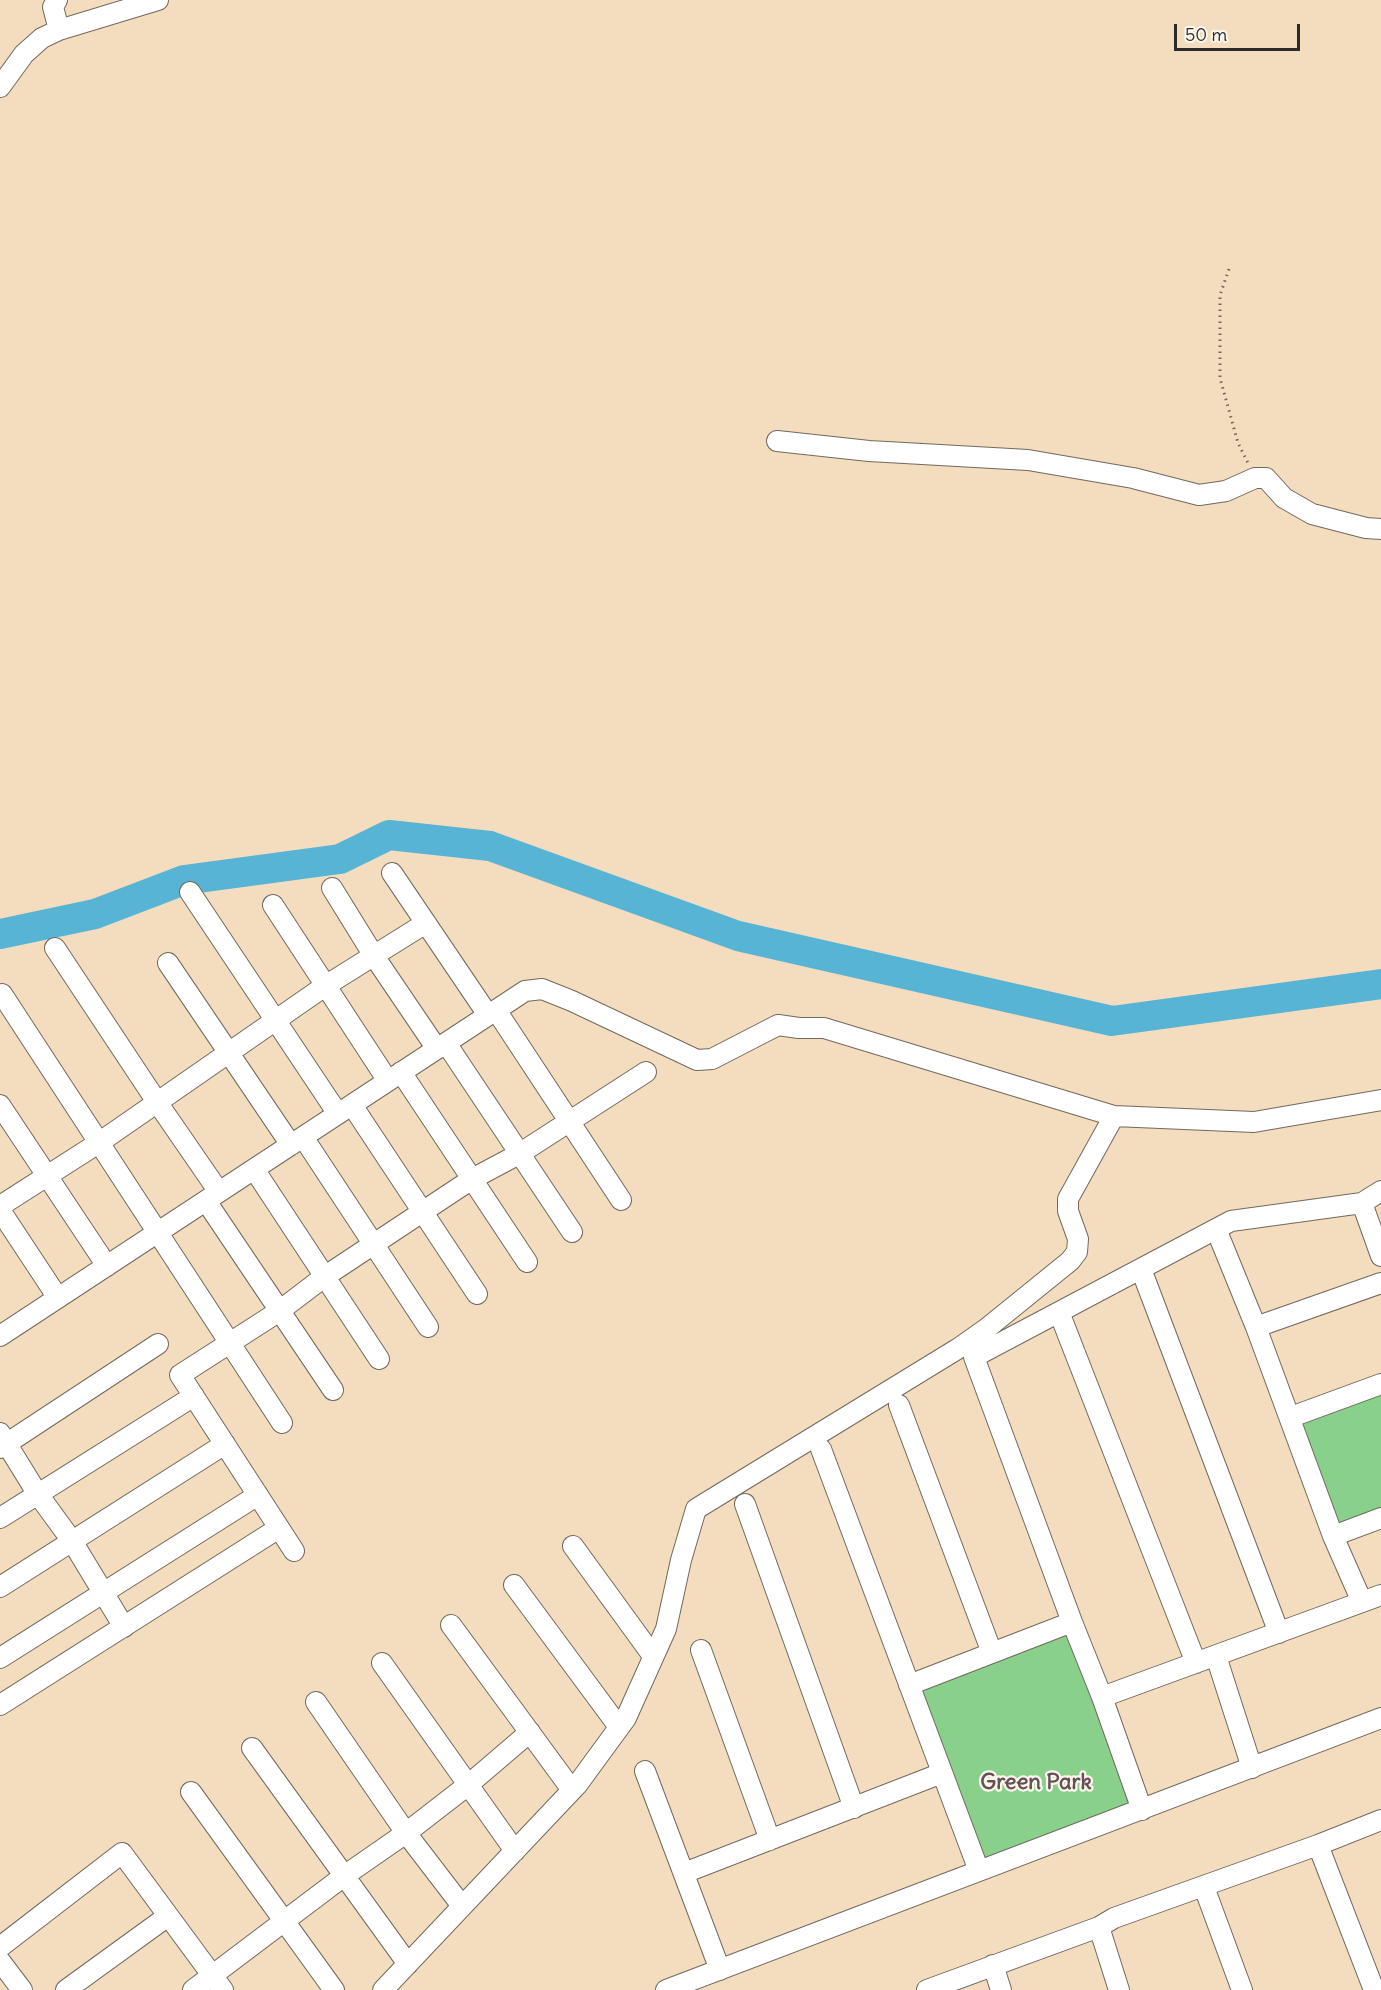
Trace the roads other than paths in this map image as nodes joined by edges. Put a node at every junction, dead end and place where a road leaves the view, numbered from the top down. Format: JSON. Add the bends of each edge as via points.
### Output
{"nodes":[{"id":1,"x":159,"y":0,"type":"edge"},
{"id":2,"x":54,"y":2,"type":"edge"},
{"id":3,"x":59,"y":30,"type":"junction"},
{"id":4,"x":0,"y":87,"type":"edge"},
{"id":5,"x":777,"y":441,"type":"dead end"},
{"id":6,"x":1381,"y":529,"type":"edge"},
{"id":7,"x":392,"y":873,"type":"dead end"},
{"id":8,"x":332,"y":888,"type":"dead end"},
{"id":9,"x":190,"y":892,"type":"dead end"},
{"id":10,"x":273,"y":906,"type":"dead end"},
{"id":11,"x":426,"y":923,"type":"junction"},
{"id":12,"x":55,"y":948,"type":"dead end"},
{"id":13,"x":374,"y":956,"type":"junction"},
{"id":14,"x":168,"y":963,"type":"dead end"},
{"id":15,"x":325,"y":986,"type":"junction"},
{"id":16,"x":2,"y":994,"type":"dead end"},
{"id":17,"x":492,"y":1013,"type":"junction"},
{"id":18,"x":275,"y":1020,"type":"junction"},
{"id":19,"x":441,"y":1046,"type":"junction"},
{"id":20,"x":228,"y":1052,"type":"junction"},
{"id":21,"x":646,"y":1072,"type":"dead end"},
{"id":22,"x":395,"y":1077,"type":"junction"},
{"id":23,"x":1381,"y":1100,"type":"edge"},
{"id":24,"x":157,"y":1102,"type":"junction"},
{"id":25,"x":0,"y":1104,"type":"edge"},
{"id":26,"x":345,"y":1110,"type":"junction"},
{"id":27,"x":1114,"y":1116,"type":"junction"},
{"id":28,"x":570,"y":1122,"type":"junction"},
{"id":29,"x":297,"y":1141,"type":"junction"},
{"id":30,"x":100,"y":1142,"type":"junction"},
{"id":31,"x":519,"y":1154,"type":"junction"},
{"id":32,"x":254,"y":1169,"type":"junction"},
{"id":33,"x":47,"y":1177,"type":"junction"},
{"id":34,"x":472,"y":1179,"type":"junction"},
{"id":35,"x":1381,"y":1191,"type":"edge"},
{"id":36,"x":212,"y":1197,"type":"junction"},
{"id":37,"x":621,"y":1200,"type":"dead end"},
{"id":38,"x":1362,"y":1203,"type":"junction"},
{"id":39,"x":0,"y":1208,"type":"edge"},
{"id":40,"x":422,"y":1213,"type":"junction"},
{"id":41,"x":1216,"y":1229,"type":"junction"},
{"id":42,"x":158,"y":1232,"type":"junction"},
{"id":43,"x":572,"y":1232,"type":"dead end"},
{"id":44,"x":373,"y":1245,"type":"junction"},
{"id":45,"x":1381,"y":1256,"type":"edge"},
{"id":46,"x":526,"y":1262,"type":"dead end"},
{"id":47,"x":107,"y":1266,"type":"junction"},
{"id":48,"x":1141,"y":1269,"type":"junction"},
{"id":49,"x":324,"y":1277,"type":"junction"},
{"id":50,"x":1381,"y":1283,"type":"edge"},
{"id":51,"x":477,"y":1294,"type":"dead end"},
{"id":52,"x":58,"y":1298,"type":"junction"},
{"id":53,"x":278,"y":1312,"type":"junction"},
{"id":54,"x":1059,"y":1312,"type":"junction"},
{"id":55,"x":428,"y":1327,"type":"dead end"},
{"id":56,"x":1256,"y":1327,"type":"junction"},
{"id":57,"x":2,"y":1331,"type":"edge"},
{"id":58,"x":230,"y":1342,"type":"junction"},
{"id":59,"x":158,"y":1344,"type":"dead end"},
{"id":60,"x":379,"y":1359,"type":"dead end"},
{"id":61,"x":1381,"y":1384,"type":"edge"},
{"id":62,"x":333,"y":1390,"type":"dead end"},
{"id":63,"x":194,"y":1395,"type":"junction"},
{"id":64,"x":899,"y":1406,"type":"dead end"},
{"id":65,"x":1291,"y":1417,"type":"junction"},
{"id":66,"x":282,"y":1423,"type":"dead end"},
{"id":67,"x":2,"y":1441,"type":"edge"},
{"id":68,"x":225,"y":1444,"type":"junction"},
{"id":69,"x":821,"y":1449,"type":"dead end"},
{"id":70,"x":37,"y":1493,"type":"junction"},
{"id":71,"x":258,"y":1496,"type":"junction"},
{"id":72,"x":746,"y":1504,"type":"dead end"},
{"id":73,"x":0,"y":1518,"type":"edge"},
{"id":74,"x":1381,"y":1518,"type":"edge"},
{"id":75,"x":279,"y":1528,"type":"junction"},
{"id":76,"x":1334,"y":1536,"type":"junction"},
{"id":77,"x":72,"y":1541,"type":"junction"},
{"id":78,"x":573,"y":1546,"type":"dead end"},
{"id":79,"x":294,"y":1551,"type":"dead end"},
{"id":80,"x":514,"y":1585,"type":"dead end"},
{"id":81,"x":0,"y":1587,"type":"edge"},
{"id":82,"x":104,"y":1592,"type":"junction"},
{"id":83,"x":1381,"y":1595,"type":"edge"},
{"id":84,"x":1362,"y":1602,"type":"junction"},
{"id":85,"x":1072,"y":1622,"type":"junction"},
{"id":86,"x":451,"y":1625,"type":"dead end"},
{"id":87,"x":124,"y":1627,"type":"junction"},
{"id":88,"x":1279,"y":1633,"type":"junction"},
{"id":89,"x":701,"y":1650,"type":"dead end"},
{"id":90,"x":992,"y":1653,"type":"junction"},
{"id":91,"x":653,"y":1656,"type":"junction"},
{"id":92,"x":1216,"y":1656,"type":"junction"},
{"id":93,"x":0,"y":1658,"type":"edge"},
{"id":94,"x":382,"y":1663,"type":"dead end"},
{"id":95,"x":1196,"y":1663,"type":"junction"},
{"id":96,"x":909,"y":1684,"type":"junction"},
{"id":97,"x":1102,"y":1697,"type":"junction"},
{"id":98,"x":316,"y":1702,"type":"dead end"},
{"id":99,"x":0,"y":1705,"type":"edge"},
{"id":100,"x":1381,"y":1719,"type":"edge"},
{"id":101,"x":619,"y":1727,"type":"junction"},
{"id":102,"x":530,"y":1732,"type":"junction"},
{"id":103,"x":252,"y":1748,"type":"dead end"},
{"id":104,"x":1252,"y":1768,"type":"junction"},
{"id":105,"x":645,"y":1771,"type":"dead end"},
{"id":106,"x":942,"y":1773,"type":"junction"},
{"id":107,"x":468,"y":1785,"type":"junction"},
{"id":108,"x":572,"y":1790,"type":"junction"},
{"id":109,"x":190,"y":1792,"type":"dead end"},
{"id":110,"x":854,"y":1808,"type":"junction"},
{"id":111,"x":1142,"y":1809,"type":"junction"},
{"id":112,"x":1381,"y":1820,"type":"edge"},
{"id":113,"x":406,"y":1833,"type":"junction"},
{"id":114,"x":770,"y":1840,"type":"junction"},
{"id":115,"x":1318,"y":1845,"type":"junction"},
{"id":116,"x":515,"y":1851,"type":"junction"},
{"id":117,"x":979,"y":1871,"type":"junction"},
{"id":118,"x":684,"y":1874,"type":"junction"},
{"id":119,"x":344,"y":1876,"type":"junction"},
{"id":120,"x":1204,"y":1887,"type":"junction"},
{"id":121,"x":462,"y":1906,"type":"junction"},
{"id":122,"x":168,"y":1916,"type":"junction"},
{"id":123,"x":284,"y":1921,"type":"junction"},
{"id":124,"x":1099,"y":1926,"type":"junction"},
{"id":125,"x":0,"y":1947,"type":"edge"},
{"id":126,"x":0,"y":1961,"type":"edge"},
{"id":127,"x":408,"y":1964,"type":"junction"},
{"id":128,"x":993,"y":1965,"type":"junction"},
{"id":129,"x":712,"y":1978,"type":"edge"},
{"id":130,"x":218,"y":1983,"type":"edge"},
{"id":131,"x":22,"y":1990,"type":"edge"},
{"id":132,"x":66,"y":1990,"type":"edge"},
{"id":133,"x":193,"y":1990,"type":"edge"},
{"id":134,"x":334,"y":1990,"type":"edge"},
{"id":135,"x":383,"y":1990,"type":"edge"},
{"id":136,"x":666,"y":1990,"type":"edge"},
{"id":137,"x":927,"y":1990,"type":"edge"},
{"id":138,"x":1001,"y":1990,"type":"edge"},
{"id":139,"x":1119,"y":1990,"type":"edge"},
{"id":140,"x":1242,"y":1990,"type":"edge"},
{"id":141,"x":1374,"y":1990,"type":"edge"}],
"edges":[{"from":1,"to":3,"type":"street"},
{"from":2,"to":3,"type":"street"},
{"from":3,"to":4,"type":"street","via":[[42,38],[24,54]]},
{"from":5,"to":6,"type":"street","via":[[869,451],[1028,460],[1133,478],[1199,495],[1266,478],[1284,498],[1312,514]]},
{"from":7,"to":11,"type":"street"},
{"from":8,"to":13,"type":"street"},
{"from":9,"to":18,"type":"street"},
{"from":10,"to":15,"type":"street"},
{"from":11,"to":13,"type":"street"},
{"from":11,"to":17,"type":"street"},
{"from":12,"to":24,"type":"street"},
{"from":13,"to":15,"type":"street"},
{"from":13,"to":19,"type":"street"},
{"from":14,"to":20,"type":"street"},
{"from":15,"to":18,"type":"street"},
{"from":15,"to":22,"type":"street"},
{"from":16,"to":30,"type":"street"},
{"from":17,"to":19,"type":"street"},
{"from":17,"to":27,"type":"street","via":[[525,991],[542,989],[697,1060],[712,1059],[778,1025],[824,1028]]},
{"from":17,"to":28,"type":"street"},
{"from":18,"to":20,"type":"street"},
{"from":18,"to":26,"type":"street"},
{"from":19,"to":22,"type":"street"},
{"from":19,"to":31,"type":"street"},
{"from":20,"to":24,"type":"street"},
{"from":20,"to":29,"type":"street"},
{"from":21,"to":28,"type":"street"},
{"from":22,"to":26,"type":"street"},
{"from":22,"to":34,"type":"street"},
{"from":23,"to":27,"type":"street","via":[[1254,1122]]},
{"from":24,"to":30,"type":"street"},
{"from":24,"to":36,"type":"street"},
{"from":25,"to":33,"type":"street"},
{"from":26,"to":29,"type":"street"},
{"from":26,"to":40,"type":"street"},
{"from":27,"to":91,"type":"street","via":[[1068,1198],[1068,1211],[1078,1239],[1077,1252],[1070,1261],[959,1348],[696,1509],[666,1629]]},
{"from":28,"to":31,"type":"street"},
{"from":28,"to":37,"type":"street"},
{"from":29,"to":32,"type":"street"},
{"from":29,"to":44,"type":"street"},
{"from":30,"to":33,"type":"street"},
{"from":30,"to":42,"type":"street"},
{"from":31,"to":34,"type":"street"},
{"from":31,"to":43,"type":"street"},
{"from":32,"to":36,"type":"street"},
{"from":32,"to":49,"type":"street"},
{"from":33,"to":39,"type":"street"},
{"from":33,"to":47,"type":"street"},
{"from":34,"to":40,"type":"street"},
{"from":34,"to":46,"type":"street"},
{"from":35,"to":38,"type":"street"},
{"from":36,"to":42,"type":"street"},
{"from":36,"to":53,"type":"street"},
{"from":38,"to":41,"type":"street","via":[[1231,1221]]},
{"from":38,"to":45,"type":"street"},
{"from":39,"to":52,"type":"street"},
{"from":40,"to":44,"type":"street"},
{"from":40,"to":51,"type":"street"},
{"from":41,"to":48,"type":"street"},
{"from":41,"to":56,"type":"street"},
{"from":42,"to":47,"type":"street"},
{"from":42,"to":58,"type":"street"},
{"from":44,"to":49,"type":"street"},
{"from":44,"to":55,"type":"street"},
{"from":47,"to":52,"type":"street"},
{"from":48,"to":54,"type":"street"},
{"from":48,"to":88,"type":"street"},
{"from":49,"to":53,"type":"street"},
{"from":49,"to":60,"type":"street"},
{"from":50,"to":56,"type":"street"},
{"from":52,"to":57,"type":"street"},
{"from":53,"to":58,"type":"street"},
{"from":53,"to":62,"type":"street"},
{"from":54,"to":85,"type":"street","via":[[974,1357]]},
{"from":54,"to":95,"type":"street"},
{"from":56,"to":65,"type":"street"},
{"from":58,"to":63,"type":"street","via":[[180,1375]]},
{"from":58,"to":66,"type":"street"},
{"from":59,"to":67,"type":"street"},
{"from":61,"to":65,"type":"street"},
{"from":63,"to":68,"type":"street"},
{"from":63,"to":70,"type":"street"},
{"from":64,"to":90,"type":"street"},
{"from":65,"to":76,"type":"street"},
{"from":67,"to":70,"type":"street"},
{"from":68,"to":71,"type":"street"},
{"from":68,"to":77,"type":"street"},
{"from":69,"to":96,"type":"street"},
{"from":70,"to":73,"type":"street"},
{"from":70,"to":77,"type":"street"},
{"from":71,"to":75,"type":"street"},
{"from":71,"to":82,"type":"street"},
{"from":72,"to":110,"type":"street"},
{"from":74,"to":76,"type":"street"},
{"from":75,"to":79,"type":"street"},
{"from":75,"to":87,"type":"street"},
{"from":76,"to":84,"type":"street"},
{"from":77,"to":81,"type":"street"},
{"from":77,"to":82,"type":"street"},
{"from":78,"to":91,"type":"street"},
{"from":80,"to":101,"type":"street"},
{"from":82,"to":87,"type":"street"},
{"from":82,"to":93,"type":"street"},
{"from":83,"to":84,"type":"street"},
{"from":84,"to":88,"type":"street"},
{"from":85,"to":90,"type":"street"},
{"from":85,"to":97,"type":"street"},
{"from":86,"to":102,"type":"street"},
{"from":87,"to":99,"type":"street"},
{"from":88,"to":92,"type":"street"},
{"from":89,"to":114,"type":"street"},
{"from":90,"to":96,"type":"street"},
{"from":91,"to":101,"type":"street"},
{"from":92,"to":95,"type":"street"},
{"from":92,"to":104,"type":"street"},
{"from":94,"to":107,"type":"street"},
{"from":95,"to":97,"type":"street"},
{"from":96,"to":106,"type":"street"},
{"from":97,"to":111,"type":"street"},
{"from":98,"to":113,"type":"street"},
{"from":100,"to":104,"type":"street"},
{"from":101,"to":108,"type":"street"},
{"from":102,"to":107,"type":"street"},
{"from":102,"to":108,"type":"street"},
{"from":103,"to":119,"type":"street"},
{"from":104,"to":111,"type":"street"},
{"from":105,"to":118,"type":"street"},
{"from":106,"to":110,"type":"street"},
{"from":106,"to":117,"type":"street"},
{"from":107,"to":113,"type":"street"},
{"from":107,"to":116,"type":"street"},
{"from":108,"to":116,"type":"street"},
{"from":109,"to":123,"type":"street"},
{"from":110,"to":114,"type":"street"},
{"from":111,"to":117,"type":"street"},
{"from":112,"to":115,"type":"street"},
{"from":113,"to":119,"type":"street"},
{"from":113,"to":121,"type":"street"},
{"from":114,"to":118,"type":"street"},
{"from":115,"to":120,"type":"street"},
{"from":115,"to":141,"type":"street"},
{"from":116,"to":121,"type":"street"},
{"from":117,"to":129,"type":"street"},
{"from":118,"to":129,"type":"street"},
{"from":119,"to":123,"type":"street"},
{"from":119,"to":127,"type":"street"},
{"from":120,"to":124,"type":"street"},
{"from":120,"to":140,"type":"street"},
{"from":121,"to":127,"type":"street"},
{"from":122,"to":125,"type":"street","via":[[122,1853]]},
{"from":122,"to":130,"type":"street"},
{"from":122,"to":132,"type":"street"},
{"from":123,"to":130,"type":"street"},
{"from":123,"to":134,"type":"street"},
{"from":124,"to":128,"type":"street"},
{"from":124,"to":139,"type":"street"},
{"from":126,"to":131,"type":"street"},
{"from":127,"to":135,"type":"street"},
{"from":128,"to":137,"type":"street"},
{"from":128,"to":138,"type":"street"},
{"from":129,"to":136,"type":"street"},
{"from":130,"to":133,"type":"street"}]}
